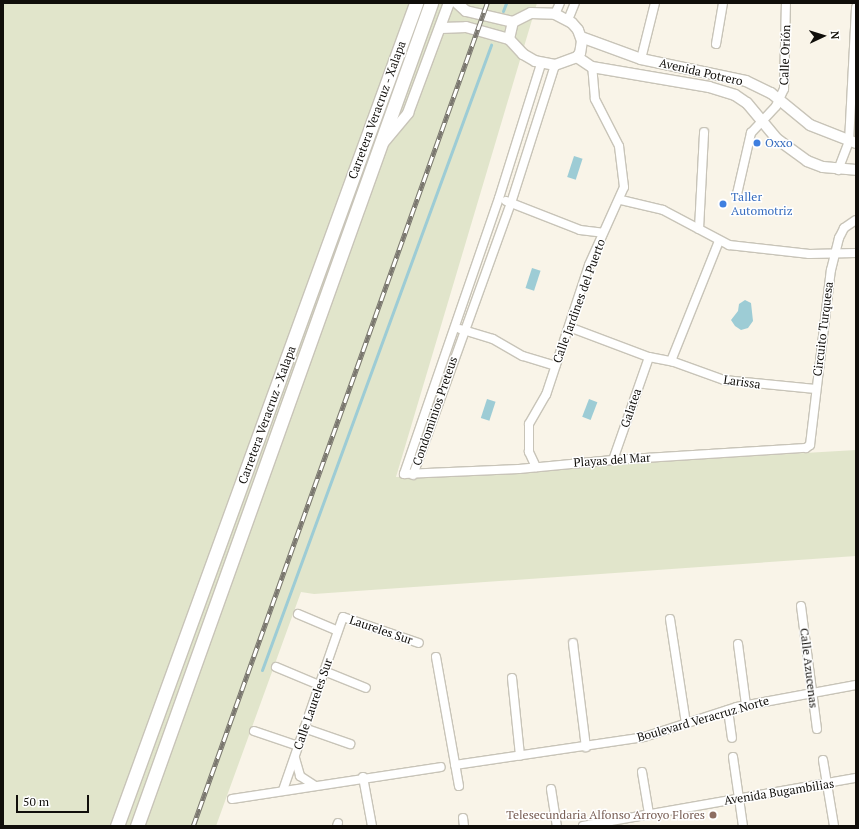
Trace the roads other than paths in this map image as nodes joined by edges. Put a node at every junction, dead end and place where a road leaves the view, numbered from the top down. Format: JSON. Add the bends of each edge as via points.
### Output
{"nodes":[{"id":1,"x":416,"y":3,"type":"edge"},
{"id":2,"x":431,"y":3,"type":"edge"},
{"id":3,"x":449,"y":3,"type":"edge"},
{"id":4,"x":457,"y":3,"type":"edge"},
{"id":5,"x":560,"y":3,"type":"edge"},
{"id":6,"x":574,"y":3,"type":"edge"},
{"id":7,"x":655,"y":3,"type":"edge"},
{"id":8,"x":723,"y":3,"type":"edge"},
{"id":9,"x":786,"y":3,"type":"edge"},
{"id":10,"x":856,"y":7,"type":"edge"},
{"id":11,"x":555,"y":14,"type":"junction"},
{"id":12,"x":568,"y":20,"type":"junction"},
{"id":13,"x":513,"y":22,"type":"junction"},
{"id":14,"x":441,"y":28,"type":"junction"},
{"id":15,"x":581,"y":37,"type":"junction"},
{"id":16,"x":509,"y":39,"type":"junction"},
{"id":17,"x":716,"y":44,"type":"dead end"},
{"id":18,"x":577,"y":57,"type":"junction"},
{"id":19,"x":641,"y":59,"type":"junction"},
{"id":20,"x":541,"y":64,"type":"junction"},
{"id":21,"x":555,"y":65,"type":"junction"},
{"id":22,"x":592,"y":67,"type":"junction"},
{"id":23,"x":780,"y":101,"type":"junction"},
{"id":24,"x":761,"y":123,"type":"junction"},
{"id":25,"x":704,"y":132,"type":"dead end"},
{"id":26,"x":852,"y":143,"type":"edge"},
{"id":27,"x":379,"y":148,"type":"junction"},
{"id":28,"x":838,"y":170,"type":"junction"},
{"id":29,"x":856,"y":170,"type":"edge"},
{"id":30,"x":737,"y":194,"type":"dead end"},
{"id":31,"x":499,"y":198,"type":"junction"},
{"id":32,"x":621,"y":200,"type":"junction"},
{"id":33,"x":511,"y":203,"type":"junction"},
{"id":34,"x":856,"y":220,"type":"edge"},
{"id":35,"x":699,"y":229,"type":"junction"},
{"id":36,"x":604,"y":233,"type":"junction"},
{"id":37,"x":719,"y":241,"type":"junction"},
{"id":38,"x":856,"y":253,"type":"edge"},
{"id":39,"x":834,"y":254,"type":"junction"},
{"id":40,"x":454,"y":327,"type":"junction"},
{"id":41,"x":569,"y":327,"type":"junction"},
{"id":42,"x":464,"y":330,"type":"junction"},
{"id":43,"x":649,"y":357,"type":"junction"},
{"id":44,"x":671,"y":361,"type":"junction"},
{"id":45,"x":555,"y":366,"type":"junction"},
{"id":46,"x":816,"y":389,"type":"junction"},
{"id":47,"x":809,"y":446,"type":"joint"},
{"id":48,"x":613,"y":460,"type":"junction"},
{"id":49,"x":536,"y":467,"type":"junction"},
{"id":50,"x":413,"y":475,"type":"junction"},
{"id":51,"x":801,"y":606,"type":"dead end"},
{"id":52,"x":298,"y":614,"type":"dead end"},
{"id":53,"x":343,"y":617,"type":"joint"},
{"id":54,"x":670,"y":619,"type":"dead end"},
{"id":55,"x":338,"y":631,"type":"junction"},
{"id":56,"x":573,"y":642,"type":"dead end"},
{"id":57,"x":419,"y":643,"type":"dead end"},
{"id":58,"x":738,"y":644,"type":"dead end"},
{"id":59,"x":436,"y":657,"type":"dead end"},
{"id":60,"x":276,"y":667,"type":"dead end"},
{"id":61,"x":324,"y":671,"type":"junction"},
{"id":62,"x":512,"y":678,"type":"dead end"},
{"id":63,"x":319,"y":685,"type":"junction"},
{"id":64,"x":856,"y":685,"type":"edge"},
{"id":65,"x":366,"y":688,"type":"dead end"},
{"id":66,"x":813,"y":691,"type":"junction"},
{"id":67,"x":746,"y":705,"type":"junction"},
{"id":68,"x":728,"y":710,"type":"junction"},
{"id":69,"x":686,"y":724,"type":"junction"},
{"id":70,"x":304,"y":728,"type":"junction"},
{"id":71,"x":817,"y":729,"type":"dead end"},
{"id":72,"x":254,"y":731,"type":"dead end"},
{"id":73,"x":732,"y":738,"type":"dead end"},
{"id":74,"x":350,"y":744,"type":"dead end"},
{"id":75,"x":298,"y":746,"type":"junction"},
{"id":76,"x":586,"y":747,"type":"junction"},
{"id":77,"x":295,"y":755,"type":"junction"},
{"id":78,"x":520,"y":756,"type":"junction"},
{"id":79,"x":733,"y":757,"type":"dead end"},
{"id":80,"x":823,"y":760,"type":"dead end"},
{"id":81,"x":455,"y":765,"type":"junction"},
{"id":82,"x":441,"y":767,"type":"dead end"},
{"id":83,"x":642,"y":772,"type":"dead end"},
{"id":84,"x":363,"y":777,"type":"junction"},
{"id":85,"x":856,"y":778,"type":"edge"},
{"id":86,"x":826,"y":784,"type":"junction"},
{"id":87,"x":314,"y":785,"type":"junction"},
{"id":88,"x":459,"y":786,"type":"dead end"},
{"id":89,"x":551,"y":789,"type":"dead end"},
{"id":90,"x":283,"y":790,"type":"junction"},
{"id":91,"x":738,"y":798,"type":"junction"},
{"id":92,"x":232,"y":799,"type":"dead end"},
{"id":93,"x":649,"y":814,"type":"junction"},
{"id":94,"x":117,"y":826,"type":"edge"},
{"id":95,"x":137,"y":826,"type":"edge"},
{"id":96,"x":372,"y":826,"type":"edge"},
{"id":97,"x":557,"y":826,"type":"edge"},
{"id":98,"x":583,"y":826,"type":"edge"},
{"id":99,"x":743,"y":826,"type":"edge"},
{"id":100,"x":834,"y":826,"type":"edge"}],
"edges":[{"from":1,"to":94,"type":"main road","name":"Carretera Veracruz - Xalapa"},
{"from":2,"to":27,"type":"main road","name":"Carretera Veracruz - Xalapa"},
{"from":3,"to":14,"type":"street"},
{"from":4,"to":13,"type":"street","via":[[466,11]]},
{"from":5,"to":11,"type":"street"},
{"from":6,"to":12,"type":"street"},
{"from":7,"to":19,"type":"street"},
{"from":8,"to":17,"type":"street"},
{"from":9,"to":23,"type":"street","name":"Calle Orión","via":[[786,70]]},
{"from":10,"to":26,"type":"street"},
{"from":11,"to":12,"type":"street"},
{"from":11,"to":13,"type":"street","via":[[531,13]]},
{"from":12,"to":15,"type":"street"},
{"from":13,"to":16,"type":"street"},
{"from":14,"to":16,"type":"street","via":[[466,27]]},
{"from":14,"to":27,"type":"street","via":[[408,113]]},
{"from":15,"to":18,"type":"street","via":[[582,46]]},
{"from":15,"to":19,"type":"street","name":"Avenida Potrero"},
{"from":16,"to":20,"type":"street","via":[[523,54]]},
{"from":18,"to":21,"type":"street"},
{"from":18,"to":22,"type":"street"},
{"from":19,"to":23,"type":"street","name":"Avenida Potrero","via":[[735,78],[767,91]]},
{"from":20,"to":21,"type":"street"},
{"from":20,"to":31,"type":"street","name":"Condominios Preteus"},
{"from":21,"to":33,"type":"street","name":"Condominios Preteus"},
{"from":22,"to":24,"type":"street","name":"Avenida Potrero","via":[[725,92],[747,103]]},
{"from":22,"to":32,"type":"street","name":"Calle Jardines del Puerto","via":[[595,99],[613,133],[623,164],[624,187]]},
{"from":23,"to":24,"type":"street","name":"Calle Orión"},
{"from":23,"to":26,"type":"street","name":"Avenida Potrero","via":[[810,125]]},
{"from":24,"to":28,"type":"street","name":"Avenida Potrero","via":[[777,139],[807,161]]},
{"from":24,"to":30,"type":"street","name":"Calle Orión","via":[[749,138]]},
{"from":25,"to":35,"type":"street"},
{"from":26,"to":28,"type":"street"},
{"from":27,"to":95,"type":"main road","name":"Carretera Veracruz - Xalapa"},
{"from":28,"to":29,"type":"street","name":"Avenida Potrero"},
{"from":31,"to":33,"type":"street"},
{"from":31,"to":40,"type":"street","name":"Condominios Preteus"},
{"from":32,"to":35,"type":"street","via":[[663,210]]},
{"from":32,"to":36,"type":"street","name":"Calle Jardines del Puerto"},
{"from":33,"to":36,"type":"street","via":[[580,230]]},
{"from":33,"to":42,"type":"street","name":"Condominios Preteus"},
{"from":34,"to":39,"type":"street","name":"Circuito Turquesa","via":[[844,228]]},
{"from":35,"to":37,"type":"street"},
{"from":36,"to":41,"type":"street","name":"Calle Jardines del Puerto","via":[[589,265]]},
{"from":37,"to":39,"type":"street","via":[[738,246]]},
{"from":37,"to":44,"type":"street"},
{"from":38,"to":39,"type":"street"},
{"from":39,"to":46,"type":"street","name":"Circuito Turquesa"},
{"from":40,"to":42,"type":"street"},
{"from":40,"to":50,"type":"street","name":"Condominios Preteus","via":[[403,473]]},
{"from":41,"to":43,"type":"street","name":"Larissa"},
{"from":41,"to":45,"type":"street","name":"Calle Jardines del Puerto"},
{"from":42,"to":45,"type":"street","via":[[493,339],[523,356]]},
{"from":42,"to":50,"type":"street","name":"Condominios Preteus"},
{"from":43,"to":44,"type":"street","name":"Larissa"},
{"from":43,"to":48,"type":"street","name":"Galatea"},
{"from":44,"to":46,"type":"street","name":"Larissa","via":[[724,380]]},
{"from":45,"to":49,"type":"street","name":"Calle Jardines del Puerto","via":[[546,395],[529,424],[529,452]]},
{"from":46,"to":47,"type":"street","name":"Circuito Turquesa"},
{"from":47,"to":48,"type":"street","name":"Playas del Mar","via":[[803,450]]},
{"from":48,"to":49,"type":"street","name":"Playas del Mar"},
{"from":49,"to":50,"type":"street","name":"Playas del Mar"},
{"from":51,"to":66,"type":"street","name":"Calle Azucenas"},
{"from":52,"to":55,"type":"street"},
{"from":53,"to":55,"type":"street","name":"Calle Laureles Sur"},
{"from":53,"to":57,"type":"street","name":"Laureles Sur"},
{"from":54,"to":69,"type":"street"},
{"from":55,"to":61,"type":"street","name":"Calle Laureles Sur"},
{"from":56,"to":76,"type":"street"},
{"from":58,"to":67,"type":"street"},
{"from":59,"to":81,"type":"street"},
{"from":60,"to":63,"type":"street"},
{"from":61,"to":63,"type":"street","name":"Calle Laureles Sur"},
{"from":61,"to":65,"type":"street"},
{"from":62,"to":78,"type":"street"},
{"from":63,"to":70,"type":"street","name":"Calle Laureles Sur"},
{"from":64,"to":66,"type":"street","name":"Boulevard Veracruz Norte"},
{"from":66,"to":67,"type":"street","name":"Boulevard Veracruz Norte"},
{"from":66,"to":71,"type":"street","name":"Calle Azucenas"},
{"from":67,"to":68,"type":"street","name":"Boulevard Veracruz Norte"},
{"from":68,"to":69,"type":"street","name":"Boulevard Veracruz Norte"},
{"from":68,"to":73,"type":"street"},
{"from":69,"to":76,"type":"street","name":"Boulevard Veracruz Norte","via":[[644,738]]},
{"from":70,"to":74,"type":"street"},
{"from":70,"to":75,"type":"street","name":"Calle Laureles Sur"},
{"from":72,"to":75,"type":"street"},
{"from":75,"to":77,"type":"street","name":"Calle Laureles Sur"},
{"from":76,"to":78,"type":"street","name":"Boulevard Veracruz Norte"},
{"from":77,"to":87,"type":"street","via":[[300,776]]},
{"from":77,"to":90,"type":"street","name":"Calle Laureles Sur"},
{"from":78,"to":81,"type":"street","name":"Boulevard Veracruz Norte"},
{"from":79,"to":91,"type":"street"},
{"from":80,"to":86,"type":"street"},
{"from":81,"to":88,"type":"street"},
{"from":82,"to":84,"type":"street"},
{"from":83,"to":93,"type":"street"},
{"from":84,"to":87,"type":"street"},
{"from":84,"to":96,"type":"street"},
{"from":85,"to":86,"type":"street","name":"Avenida Bugambilias"},
{"from":86,"to":91,"type":"street","name":"Avenida Bugambilias"},
{"from":86,"to":100,"type":"street"},
{"from":87,"to":90,"type":"street"},
{"from":89,"to":97,"type":"street"},
{"from":90,"to":92,"type":"street"},
{"from":91,"to":93,"type":"street","name":"Avenida Bugambilias"},
{"from":91,"to":99,"type":"street"},
{"from":93,"to":98,"type":"street","name":"Avenida Bugambilias"}]}
